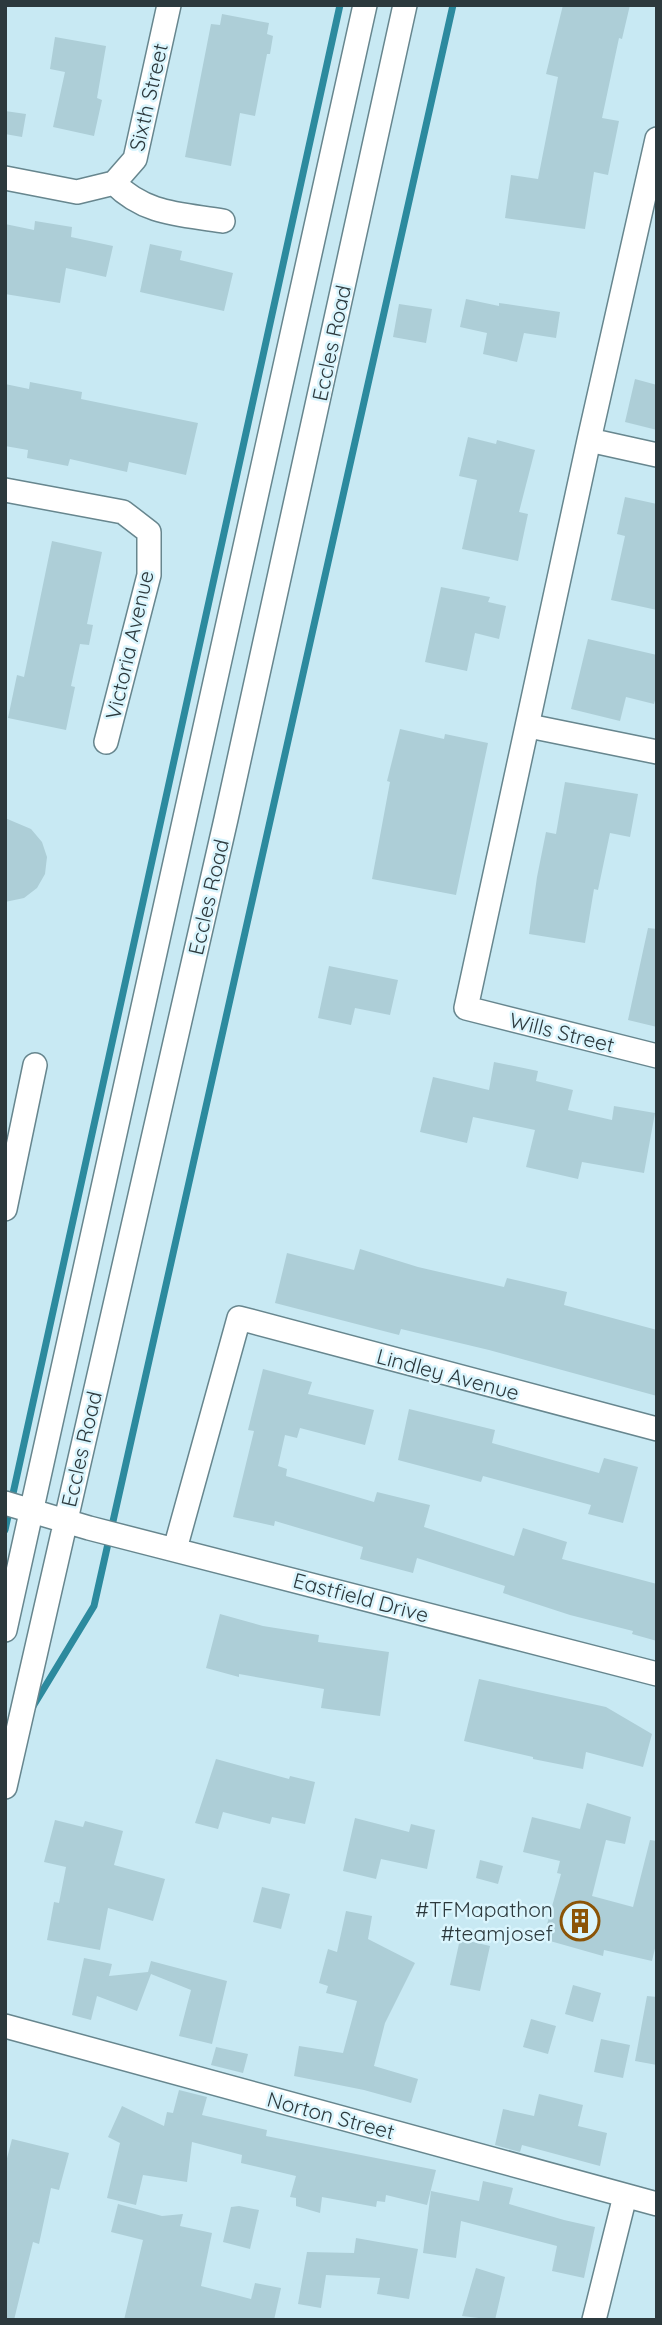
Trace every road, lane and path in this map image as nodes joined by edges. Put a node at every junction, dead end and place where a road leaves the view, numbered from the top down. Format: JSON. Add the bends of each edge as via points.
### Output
{"nodes":[{"id":1,"x":169,"y":5,"type":"edge"},
{"id":2,"x":365,"y":5,"type":"edge"},
{"id":3,"x":405,"y":5,"type":"edge"},
{"id":4,"x":657,"y":139,"type":"edge"},
{"id":5,"x":5,"y":178,"type":"edge"},
{"id":6,"x":114,"y":183,"type":"junction"},
{"id":7,"x":223,"y":221,"type":"dead end"},
{"id":8,"x":589,"y":440,"type":"junction"},
{"id":9,"x":657,"y":455,"type":"edge"},
{"id":10,"x":5,"y":490,"type":"edge"},
{"id":11,"x":529,"y":726,"type":"junction"},
{"id":12,"x":106,"y":742,"type":"dead end"},
{"id":13,"x":657,"y":752,"type":"edge"},
{"id":14,"x":657,"y":1056,"type":"edge"},
{"id":15,"x":35,"y":1065,"type":"dead end"},
{"id":16,"x":5,"y":1209,"type":"edge"},
{"id":17,"x":657,"y":1429,"type":"edge"},
{"id":18,"x":18,"y":1507,"type":"edge"},
{"id":19,"x":65,"y":1520,"type":"junction"},
{"id":20,"x":175,"y":1549,"type":"junction"},
{"id":21,"x":5,"y":1630,"type":"edge"},
{"id":22,"x":657,"y":1674,"type":"edge"},
{"id":23,"x":5,"y":1787,"type":"edge"},
{"id":24,"x":5,"y":2026,"type":"edge"},
{"id":25,"x":625,"y":2196,"type":"junction"},
{"id":26,"x":657,"y":2204,"type":"edge"},
{"id":27,"x":594,"y":2320,"type":"edge"}],
"edges":[{"from":1,"to":6,"type":"street","name":"Sixth Street","via":[[135,159]]},
{"from":2,"to":18,"type":"street","name":"Eccles Road"},
{"from":3,"to":19,"type":"street","name":"Eccles Road","via":[[226,820]]},
{"from":4,"to":8,"type":"street"},
{"from":5,"to":6,"type":"street","via":[[77,192]]},
{"from":6,"to":7,"type":"street","via":[[153,210]]},
{"from":8,"to":9,"type":"street"},
{"from":8,"to":11,"type":"street"},
{"from":10,"to":12,"type":"street","name":"Victoria Avenue","via":[[123,512],[149,532],[149,575]]},
{"from":11,"to":13,"type":"street"},
{"from":11,"to":14,"type":"street","name":"Wills Street","via":[[466,1009]]},
{"from":15,"to":16,"type":"street"},
{"from":17,"to":20,"type":"street","name":"Lindley Avenue","via":[[239,1318]]},
{"from":18,"to":19,"type":"street","name":"Eastfield Drive"},
{"from":18,"to":21,"type":"street","name":"Eccles Road"},
{"from":19,"to":20,"type":"street","name":"Eastfield Drive"},
{"from":19,"to":23,"type":"street","name":"Eccles Road"},
{"from":20,"to":22,"type":"street","name":"Eastfield Drive"},
{"from":24,"to":25,"type":"street","name":"Norton Street"},
{"from":25,"to":26,"type":"street","name":"Norton Street"},
{"from":25,"to":27,"type":"street"}]}
